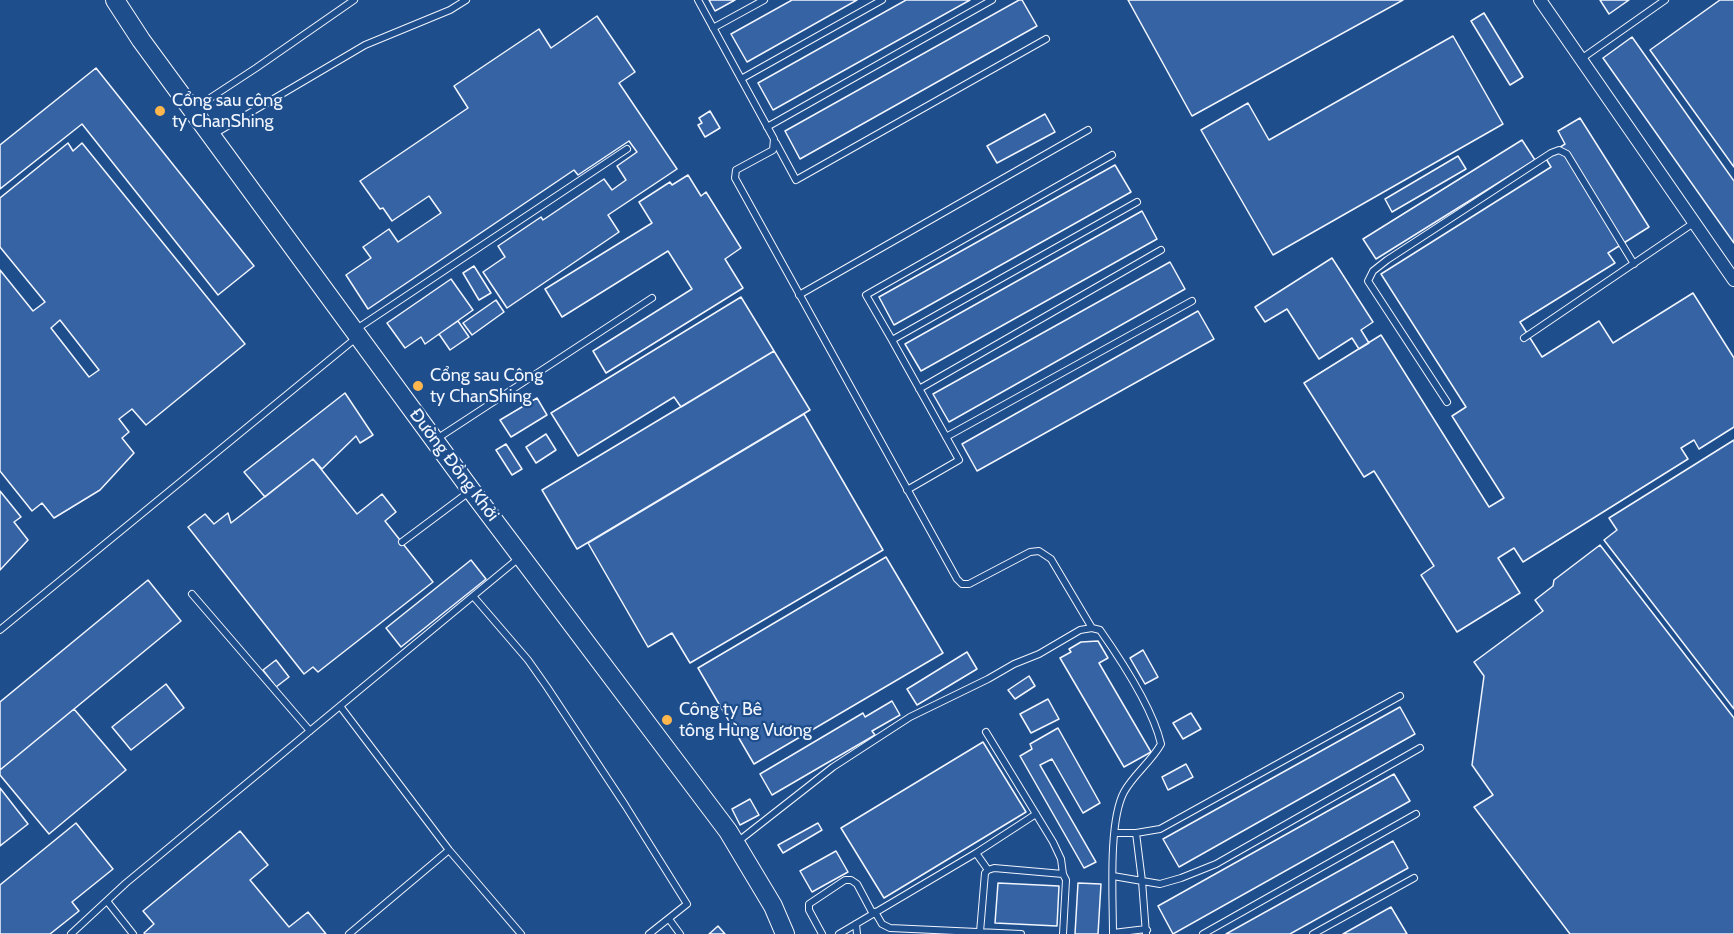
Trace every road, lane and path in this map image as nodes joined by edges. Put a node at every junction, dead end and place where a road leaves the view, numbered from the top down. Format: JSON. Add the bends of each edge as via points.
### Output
{"nodes":[{"id":1,"x":115,"y":0,"type":"edge"},
{"id":2,"x":354,"y":0,"type":"edge"},
{"id":3,"x":466,"y":0,"type":"edge"},
{"id":4,"x":698,"y":0,"type":"edge"},
{"id":5,"x":764,"y":0,"type":"edge"},
{"id":6,"x":882,"y":0,"type":"edge"},
{"id":7,"x":992,"y":0,"type":"edge"},
{"id":8,"x":1540,"y":0,"type":"edge"},
{"id":9,"x":1665,"y":0,"type":"edge"},
{"id":10,"x":713,"y":28,"type":"junction"},
{"id":11,"x":1046,"y":39,"type":"dead end"},
{"id":12,"x":1581,"y":59,"type":"junction"},
{"id":13,"x":741,"y":79,"type":"junction"},
{"id":14,"x":192,"y":110,"type":"junction"},
{"id":15,"x":767,"y":127,"type":"junction"},
{"id":16,"x":1088,"y":130,"type":"dead end"},
{"id":17,"x":211,"y":136,"type":"junction"},
{"id":18,"x":774,"y":140,"type":"junction"},
{"id":19,"x":627,"y":149,"type":"dead end"},
{"id":20,"x":1113,"y":155,"type":"dead end"},
{"id":21,"x":1137,"y":202,"type":"dead end"},
{"id":22,"x":1695,"y":222,"type":"junction"},
{"id":23,"x":1161,"y":250,"type":"dead end"},
{"id":24,"x":1634,"y":264,"type":"junction"},
{"id":25,"x":1734,"y":280,"type":"edge"},
{"id":26,"x":800,"y":295,"type":"junction"},
{"id":27,"x":652,"y":298,"type":"dead end"},
{"id":28,"x":1192,"y":301,"type":"dead end"},
{"id":29,"x":357,"y":333,"type":"junction"},
{"id":30,"x":1524,"y":338,"type":"dead end"},
{"id":31,"x":892,"y":340,"type":"junction"},
{"id":32,"x":919,"y":389,"type":"junction"},
{"id":33,"x":1447,"y":402,"type":"dead end"},
{"id":34,"x":946,"y":437,"type":"junction"},
{"id":35,"x":435,"y":440,"type":"junction"},
{"id":36,"x":471,"y":490,"type":"junction"},
{"id":37,"x":907,"y":490,"type":"junction"},
{"id":38,"x":402,"y":542,"type":"dead end"},
{"id":39,"x":522,"y":555,"type":"junction"},
{"id":40,"x":192,"y":594,"type":"dead end"},
{"id":41,"x":473,"y":596,"type":"junction"},
{"id":42,"x":1092,"y":628,"type":"junction"},
{"id":43,"x":0,"y":630,"type":"edge"},
{"id":44,"x":1400,"y":696,"type":"dead end"},
{"id":45,"x":340,"y":706,"type":"junction"},
{"id":46,"x":310,"y":731,"type":"junction"},
{"id":47,"x":986,"y":732,"type":"dead end"},
{"id":48,"x":1420,"y":748,"type":"dead end"},
{"id":49,"x":1036,"y":814,"type":"junction"},
{"id":50,"x":1416,"y":814,"type":"dead end"},
{"id":51,"x":1116,"y":833,"type":"junction"},
{"id":52,"x":1136,"y":833,"type":"junction"},
{"id":53,"x":736,"y":843,"type":"junction"},
{"id":54,"x":449,"y":850,"type":"junction"},
{"id":55,"x":976,"y":852,"type":"junction"},
{"id":56,"x":988,"y":870,"type":"junction"},
{"id":57,"x":1063,"y":874,"type":"junction"},
{"id":58,"x":1113,"y":876,"type":"junction"},
{"id":59,"x":1414,"y":878,"type":"dead end"},
{"id":60,"x":1143,"y":881,"type":"junction"},
{"id":61,"x":107,"y":901,"type":"junction"},
{"id":62,"x":874,"y":913,"type":"junction"},
{"id":63,"x":669,"y":919,"type":"junction"},
{"id":64,"x":856,"y":924,"type":"junction"},
{"id":65,"x":980,"y":932,"type":"junction"},
{"id":66,"x":1147,"y":932,"type":"edge"},
{"id":67,"x":1113,"y":933,"type":"edge"},
{"id":68,"x":71,"y":934,"type":"edge"},
{"id":69,"x":133,"y":934,"type":"edge"},
{"id":70,"x":349,"y":934,"type":"edge"},
{"id":71,"x":521,"y":934,"type":"edge"},
{"id":72,"x":649,"y":934,"type":"edge"},
{"id":73,"x":680,"y":934,"type":"edge"},
{"id":74,"x":785,"y":934,"type":"edge"},
{"id":75,"x":822,"y":934,"type":"edge"},
{"id":76,"x":839,"y":934,"type":"edge"},
{"id":77,"x":857,"y":934,"type":"edge"},
{"id":78,"x":1021,"y":934,"type":"edge"},
{"id":79,"x":1064,"y":934,"type":"edge"},
{"id":80,"x":1203,"y":934,"type":"edge"},
{"id":81,"x":1312,"y":934,"type":"edge"}],
"edges":[{"from":1,"to":14,"type":"main road","name":"Đường Đồng Khởi"},
{"from":2,"to":14,"type":"lane"},
{"from":3,"to":17,"type":"lane","via":[[365,45]]},
{"from":4,"to":10,"type":"lane"},
{"from":5,"to":10,"type":"lane"},
{"from":6,"to":13,"type":"lane"},
{"from":7,"to":15,"type":"lane"},
{"from":8,"to":12,"type":"street"},
{"from":9,"to":12,"type":"lane"},
{"from":10,"to":13,"type":"lane"},
{"from":11,"to":18,"type":"lane","via":[[796,180]]},
{"from":12,"to":22,"type":"street"},
{"from":13,"to":15,"type":"lane"},
{"from":14,"to":17,"type":"main road","name":"Đường Đồng Khởi"},
{"from":15,"to":18,"type":"lane"},
{"from":16,"to":26,"type":"lane"},
{"from":17,"to":29,"type":"main road","name":"Đường Đồng Khởi"},
{"from":18,"to":26,"type":"lane","via":[[773,150],[736,170],[734,175]]},
{"from":19,"to":29,"type":"lane"},
{"from":20,"to":31,"type":"lane","via":[[866,295]]},
{"from":21,"to":31,"type":"lane"},
{"from":22,"to":24,"type":"lane"},
{"from":22,"to":25,"type":"street"},
{"from":23,"to":32,"type":"lane"},
{"from":24,"to":30,"type":"lane"},
{"from":24,"to":33,"type":"lane","via":[[1567,154],[1558,150],[1387,260],[1368,280]]},
{"from":26,"to":37,"type":"lane"},
{"from":27,"to":35,"type":"lane"},
{"from":28,"to":34,"type":"lane"},
{"from":29,"to":35,"type":"main road","name":"Đường Đồng Khởi"},
{"from":29,"to":43,"type":"lane"},
{"from":31,"to":32,"type":"lane"},
{"from":32,"to":34,"type":"lane"},
{"from":34,"to":37,"type":"lane","via":[[959,460]]},
{"from":35,"to":36,"type":"main road","name":"Đường Đồng Khởi"},
{"from":36,"to":38,"type":"lane"},
{"from":36,"to":39,"type":"main road","name":"Đường Đồng Khởi"},
{"from":37,"to":42,"type":"lane","via":[[962,584],[1039,551],[1051,559]]},
{"from":39,"to":41,"type":"lane"},
{"from":39,"to":53,"type":"main road","name":"Đường Đồng Khởi"},
{"from":40,"to":46,"type":"lane"},
{"from":41,"to":45,"type":"lane"},
{"from":41,"to":63,"type":"lane","via":[[528,660],[687,904]]},
{"from":42,"to":51,"type":"lane","via":[[1100,630],[1117,654],[1158,728],[1161,744],[1128,785],[1117,812]]},
{"from":42,"to":53,"type":"lane","via":[[1080,630],[910,717],[833,767]]},
{"from":44,"to":52,"type":"lane","via":[[1160,830]]},
{"from":45,"to":46,"type":"lane"},
{"from":45,"to":54,"type":"lane"},
{"from":46,"to":61,"type":"lane"},
{"from":47,"to":49,"type":"lane"},
{"from":48,"to":60,"type":"lane","via":[[1216,864],[1160,884]]},
{"from":49,"to":55,"type":"lane"},
{"from":49,"to":57,"type":"lane","via":[[1053,842]]},
{"from":50,"to":80,"type":"lane"},
{"from":51,"to":52,"type":"lane"},
{"from":51,"to":58,"type":"lane"},
{"from":52,"to":60,"type":"lane"},
{"from":53,"to":74,"type":"main road","name":"Đường Đồng Khởi"},
{"from":54,"to":70,"type":"lane"},
{"from":54,"to":71,"type":"lane"},
{"from":55,"to":56,"type":"lane"},
{"from":55,"to":62,"type":"lane"},
{"from":56,"to":57,"type":"lane"},
{"from":56,"to":65,"type":"lane"},
{"from":57,"to":79,"type":"lane"},
{"from":58,"to":60,"type":"lane"},
{"from":58,"to":67,"type":"lane"},
{"from":59,"to":81,"type":"lane"},
{"from":60,"to":66,"type":"lane"},
{"from":61,"to":68,"type":"lane"},
{"from":61,"to":69,"type":"lane"},
{"from":62,"to":64,"type":"lane"},
{"from":62,"to":65,"type":"lane","via":[[890,928]]},
{"from":62,"to":75,"type":"lane","via":[[856,884],[845,880],[809,904]]},
{"from":63,"to":72,"type":"lane"},
{"from":63,"to":73,"type":"lane"},
{"from":64,"to":76,"type":"lane"},
{"from":64,"to":77,"type":"lane"},
{"from":65,"to":78,"type":"lane"},
{"from":66,"to":67,"type":"lane"}]}
